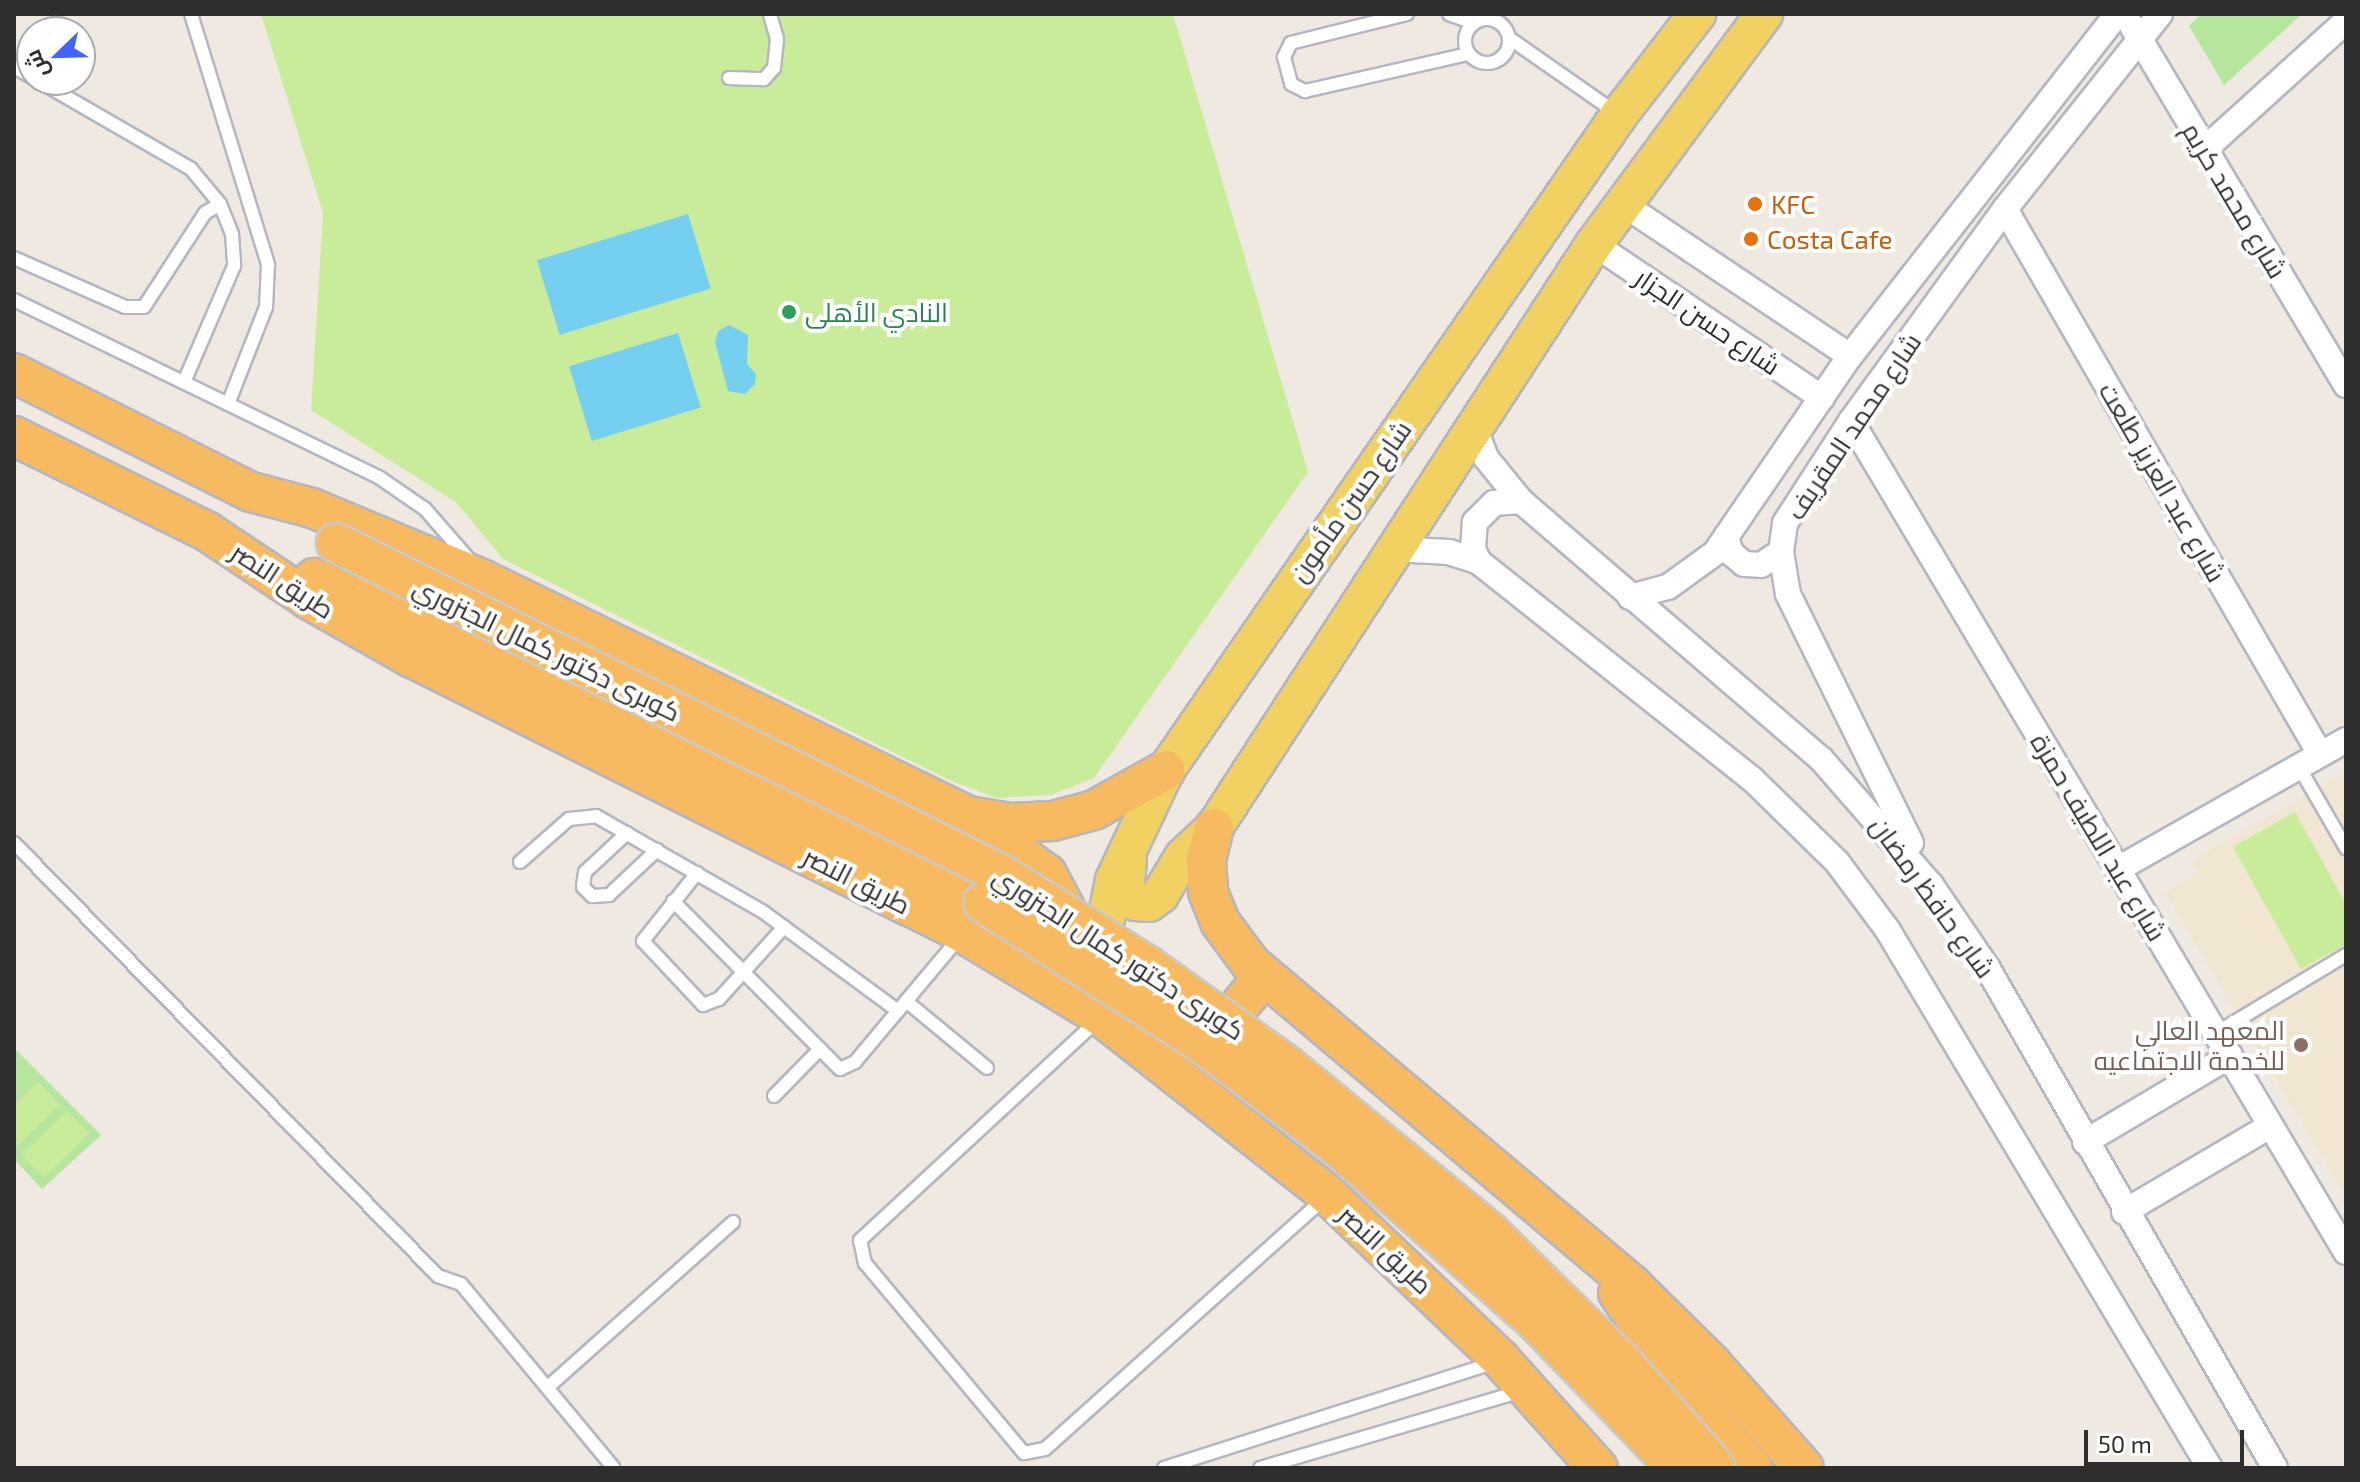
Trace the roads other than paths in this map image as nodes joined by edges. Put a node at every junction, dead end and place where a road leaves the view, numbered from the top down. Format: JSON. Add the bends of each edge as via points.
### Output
{"nodes":[{"id":1,"x":191,"y":14,"type":"edge"},
{"id":2,"x":770,"y":14,"type":"edge"},
{"id":3,"x":1407,"y":14,"type":"edge"},
{"id":4,"x":1449,"y":14,"type":"edge"},
{"id":5,"x":1697,"y":14,"type":"edge"},
{"id":6,"x":1764,"y":14,"type":"edge"},
{"id":7,"x":2117,"y":14,"type":"edge"},
{"id":8,"x":2124,"y":14,"type":"edge"},
{"id":9,"x":2160,"y":14,"type":"edge"},
{"id":10,"x":2346,"y":21,"type":"edge"},
{"id":11,"x":1474,"y":23,"type":"junction"},
{"id":12,"x":2138,"y":37,"type":"junction"},
{"id":13,"x":1509,"y":38,"type":"junction"},
{"id":14,"x":1468,"y":54,"type":"junction"},
{"id":15,"x":729,"y":78,"type":"dead end"},
{"id":16,"x":65,"y":96,"type":"edge"},
{"id":17,"x":1619,"y":115,"type":"junction"},
{"id":18,"x":2205,"y":149,"type":"junction"},
{"id":19,"x":220,"y":204,"type":"junction"},
{"id":20,"x":1623,"y":204,"type":"junction"},
{"id":21,"x":2005,"y":209,"type":"junction"},
{"id":22,"x":1594,"y":244,"type":"junction"},
{"id":23,"x":14,"y":258,"type":"edge"},
{"id":24,"x":14,"y":300,"type":"edge"},
{"id":25,"x":1850,"y":356,"type":"junction"},
{"id":26,"x":14,"y":373,"type":"edge"},
{"id":27,"x":184,"y":382,"type":"junction"},
{"id":28,"x":2346,"y":385,"type":"edge"},
{"id":29,"x":1822,"y":398,"type":"junction"},
{"id":30,"x":228,"y":404,"type":"junction"},
{"id":31,"x":1851,"y":421,"type":"junction"},
{"id":32,"x":1473,"y":424,"type":"junction"},
{"id":33,"x":14,"y":436,"type":"edge"},
{"id":34,"x":251,"y":492,"type":"junction"},
{"id":35,"x":1521,"y":501,"type":"junction"},
{"id":36,"x":208,"y":532,"type":"junction"},
{"id":37,"x":1726,"y":537,"type":"junction"},
{"id":38,"x":1393,"y":549,"type":"junction"},
{"id":39,"x":1781,"y":552,"type":"junction"},
{"id":40,"x":1479,"y":562,"type":"junction"},
{"id":41,"x":484,"y":580,"type":"junction"},
{"id":42,"x":1630,"y":597,"type":"junction"},
{"id":43,"x":2346,"y":740,"type":"edge"},
{"id":44,"x":2320,"y":754,"type":"junction"},
{"id":45,"x":2299,"y":767,"type":"junction"},
{"id":46,"x":1166,"y":770,"type":"junction"},
{"id":47,"x":968,"y":816,"type":"junction"},
{"id":48,"x":1214,"y":828,"type":"junction"},
{"id":49,"x":627,"y":833,"type":"junction"},
{"id":50,"x":1134,"y":834,"type":"junction"},
{"id":51,"x":14,"y":843,"type":"edge"},
{"id":52,"x":2346,"y":848,"type":"edge"},
{"id":53,"x":657,"y":850,"type":"junction"},
{"id":54,"x":520,"y":862,"type":"dead end"},
{"id":55,"x":2118,"y":869,"type":"junction"},
{"id":56,"x":697,"y":873,"type":"junction"},
{"id":57,"x":1931,"y":885,"type":"junction"},
{"id":58,"x":673,"y":901,"type":"junction"},
{"id":59,"x":784,"y":927,"type":"junction"},
{"id":60,"x":963,"y":933,"type":"junction"},
{"id":61,"x":2346,"y":955,"type":"edge"},
{"id":62,"x":743,"y":972,"type":"junction"},
{"id":63,"x":1031,"y":974,"type":"junction"},
{"id":64,"x":1264,"y":976,"type":"junction"},
{"id":65,"x":902,"y":1006,"type":"junction"},
{"id":66,"x":1109,"y":1022,"type":"junction"},
{"id":67,"x":2216,"y":1033,"type":"junction"},
{"id":68,"x":820,"y":1049,"type":"junction"},
{"id":69,"x":2230,"y":1056,"type":"junction"},
{"id":70,"x":987,"y":1068,"type":"dead end"},
{"id":71,"x":1182,"y":1076,"type":"junction"},
{"id":72,"x":774,"y":1096,"type":"dead end"},
{"id":73,"x":2270,"y":1126,"type":"junction"},
{"id":74,"x":2085,"y":1142,"type":"junction"},
{"id":75,"x":1328,"y":1195,"type":"junction"},
{"id":76,"x":2124,"y":1212,"type":"junction"},
{"id":77,"x":733,"y":1222,"type":"dead end"},
{"id":78,"x":1591,"y":1250,"type":"junction"},
{"id":79,"x":2346,"y":1252,"type":"edge"},
{"id":80,"x":1501,"y":1360,"type":"junction"},
{"id":81,"x":548,"y":1387,"type":"junction"},
{"id":82,"x":1529,"y":1389,"type":"junction"},
{"id":83,"x":1308,"y":1423,"type":"junction"},
{"id":84,"x":1569,"y":1433,"type":"junction"},
{"id":85,"x":1317,"y":1450,"type":"junction"},
{"id":86,"x":1170,"y":1467,"type":"edge"},
{"id":87,"x":614,"y":1468,"type":"edge"},
{"id":88,"x":1260,"y":1468,"type":"edge"},
{"id":89,"x":1598,"y":1468,"type":"edge"},
{"id":90,"x":1617,"y":1468,"type":"edge"},
{"id":91,"x":1677,"y":1468,"type":"edge"},
{"id":92,"x":1716,"y":1468,"type":"edge"},
{"id":93,"x":1752,"y":1468,"type":"edge"},
{"id":94,"x":1804,"y":1468,"type":"edge"},
{"id":95,"x":2210,"y":1468,"type":"edge"},
{"id":96,"x":2275,"y":1468,"type":"edge"}],
"edges":[{"from":1,"to":30,"type":"lane","via":[[268,265],[266,307]]},
{"from":2,"to":15,"type":"lane","via":[[777,39],[774,68],[764,79]]},
{"from":3,"to":14,"type":"lane","via":[[1291,43],[1284,57],[1291,84],[1305,91]]},
{"from":4,"to":11,"type":"lane"},
{"from":5,"to":17,"type":"main road","name":"شارع حسن مأمون"},
{"from":6,"to":20,"type":"main road"},
{"from":7,"to":25,"type":"street","name":"شارع محمد المقريف"},
{"from":8,"to":12,"type":"street","name":"شارع محمد كريم"},
{"from":9,"to":12,"type":"street","name":"شارع محمد المقريف"},
{"from":10,"to":18,"type":"street"},
{"from":11,"to":13,"type":"lane","via":[[1499,22]]},
{"from":11,"to":14,"type":"lane","via":[[1467,32]]},
{"from":12,"to":18,"type":"street","name":"شارع محمد كريم"},
{"from":12,"to":21,"type":"street","name":"شارع محمد المقريف"},
{"from":13,"to":14,"type":"lane","via":[[1499,60],[1482,63]]},
{"from":13,"to":17,"type":"lane"},
{"from":16,"to":19,"type":"lane","via":[[191,169]]},
{"from":17,"to":46,"type":"main road","name":"شارع حسن مأمون"},
{"from":18,"to":28,"type":"street","name":"شارع محمد كريم"},
{"from":19,"to":23,"type":"lane","via":[[207,209],[144,307],[125,307]]},
{"from":19,"to":27,"type":"lane","via":[[232,234],[234,266]]},
{"from":20,"to":22,"type":"main road"},
{"from":20,"to":25,"type":"street","name":"شارع حسن الجزار"},
{"from":21,"to":31,"type":"street","name":"شارع محمد المقريف"},
{"from":21,"to":44,"type":"street","name":"شارع عبد العزيز طلعت"},
{"from":22,"to":29,"type":"street","name":"شارع حسن الجزار"},
{"from":22,"to":32,"type":"main road"},
{"from":24,"to":27,"type":"lane"},
{"from":25,"to":29,"type":"street","name":"شارع محمد المقريف"},
{"from":26,"to":34,"type":"highway"},
{"from":27,"to":30,"type":"lane"},
{"from":29,"to":37,"type":"street","name":"شارع محمد المقريف"},
{"from":30,"to":41,"type":"lane","via":[[403,492],[445,528]]},
{"from":31,"to":39,"type":"street","name":"شارع محمد المقريف","via":[[1785,523]]},
{"from":31,"to":55,"type":"street","name":"شارع عبد اللطيف حمزة"},
{"from":32,"to":35,"type":"street","name":"شارع حافظ رمضان","via":[[1486,458]]},
{"from":32,"to":38,"type":"main road"},
{"from":33,"to":36,"type":"highway","name":"طريق النصر"},
{"from":34,"to":41,"type":"highway","via":[[312,508]]},
{"from":34,"to":92,"type":"highway","name":"كوبرى دكتور كمال الجنزوري","bridge":true,"via":[[336,543],[999,873],[1147,965],[1311,1083],[1478,1222],[1625,1365]]},
{"from":35,"to":40,"type":"street","via":[[1507,499],[1483,511],[1472,535]]},
{"from":35,"to":42,"type":"street","name":"شارع حافظ رمضان"},
{"from":36,"to":60,"type":"highway","name":"طريق النصر","via":[[399,651]]},
{"from":36,"to":91,"type":"highway","name":"كوبرى دكتور كمال الجنزوري","bridge":true,"via":[[316,579],[983,903],[1128,993],[1268,1092],[1402,1200],[1537,1323]]},
{"from":37,"to":39,"type":"street","via":[[1731,553],[1744,564],[1769,563]]},
{"from":37,"to":42,"type":"street","name":"شارع محمد المقريف","via":[[1685,578]]},
{"from":38,"to":40,"type":"street","via":[[1449,552]]},
{"from":38,"to":48,"type":"main road"},
{"from":39,"to":57,"type":"street","name":"شارع محمد المقريف","via":[[1788,594]]},
{"from":40,"to":95,"type":"street","via":[[1752,779],[1837,862],[1887,929]]},
{"from":41,"to":47,"type":"highway"},
{"from":42,"to":57,"type":"street","name":"شارع حافظ رمضان","via":[[1821,759]]},
{"from":43,"to":44,"type":"street"},
{"from":44,"to":45,"type":"street"},
{"from":45,"to":52,"type":"lane"},
{"from":45,"to":55,"type":"street"},
{"from":46,"to":47,"type":"highway","via":[[1094,810],[1053,821],[1010,823]]},
{"from":46,"to":50,"type":"main road","name":"شارع حسن مأمون"},
{"from":47,"to":63,"type":"highway","via":[[1037,865],[1061,897],[1067,926],[1063,941]]},
{"from":48,"to":50,"type":"main road","via":[[1183,857],[1156,900],[1142,904],[1129,898],[1122,886]]},
{"from":48,"to":64,"type":"highway","via":[[1206,860],[1208,892],[1220,922]]},
{"from":49,"to":53,"type":"lane"},
{"from":49,"to":53,"type":"lane","via":[[585,872],[583,887],[592,896],[609,895]]},
{"from":49,"to":54,"type":"lane","via":[[596,816],[569,819]]},
{"from":50,"to":66,"type":"main road","name":"شارع حسن مأمون","via":[[1114,880],[1104,929]]},
{"from":51,"to":81,"type":"lane","via":[[438,1276],[461,1284]]},
{"from":53,"to":56,"type":"lane"},
{"from":55,"to":67,"type":"street","name":"شارع عبد اللطيف حمزة"},
{"from":56,"to":58,"type":"lane"},
{"from":56,"to":59,"type":"lane"},
{"from":57,"to":74,"type":"street","name":"شارع حافظ رمضان","via":[[1988,969]]},
{"from":58,"to":62,"type":"lane"},
{"from":58,"to":62,"type":"lane","via":[[643,941],[699,1002],[710,1006]]},
{"from":59,"to":62,"type":"lane"},
{"from":59,"to":65,"type":"lane"},
{"from":60,"to":63,"type":"highway","name":"طريق النصر"},
{"from":60,"to":65,"type":"lane"},
{"from":61,"to":67,"type":"lane"},
{"from":62,"to":68,"type":"lane"},
{"from":63,"to":66,"type":"highway","name":"طريق النصر"},
{"from":64,"to":71,"type":"highway"},
{"from":64,"to":78,"type":"highway"},
{"from":65,"to":68,"type":"lane","via":[[849,1068],[840,1069]]},
{"from":65,"to":70,"type":"lane"},
{"from":66,"to":71,"type":"highway","name":"طريق النصر"},
{"from":66,"to":75,"type":"lane","via":[[860,1240],[865,1263],[1024,1453],[1045,1449]]},
{"from":67,"to":69,"type":"street","name":"شارع عبد اللطيف حمزة"},
{"from":68,"to":72,"type":"lane"},
{"from":69,"to":73,"type":"street","name":"شارع عبد اللطيف حمزة"},
{"from":69,"to":74,"type":"street"},
{"from":71,"to":75,"type":"highway","name":"طريق النصر"},
{"from":73,"to":76,"type":"street"},
{"from":73,"to":79,"type":"street","name":"شارع عبد اللطيف حمزة"},
{"from":74,"to":76,"type":"street","name":"شارع حافظ رمضان"},
{"from":75,"to":80,"type":"highway","name":"طريق النصر"},
{"from":76,"to":96,"type":"street","name":"شارع حافظ رمضان"},
{"from":77,"to":81,"type":"lane"},
{"from":78,"to":93,"type":"highway","via":[[1679,1383]]},
{"from":78,"to":94,"type":"highway","via":[[1711,1363]]},
{"from":80,"to":82,"type":"highway","name":"طريق النصر"},
{"from":80,"to":83,"type":"lane"},
{"from":81,"to":87,"type":"lane"},
{"from":82,"to":84,"type":"highway","name":"طريق النصر"},
{"from":82,"to":85,"type":"lane"},
{"from":83,"to":85,"type":"lane"},
{"from":83,"to":86,"type":"lane"},
{"from":84,"to":89,"type":"highway","name":"طريق النصر"},
{"from":84,"to":90,"type":"highway"},
{"from":85,"to":88,"type":"lane"}]}
